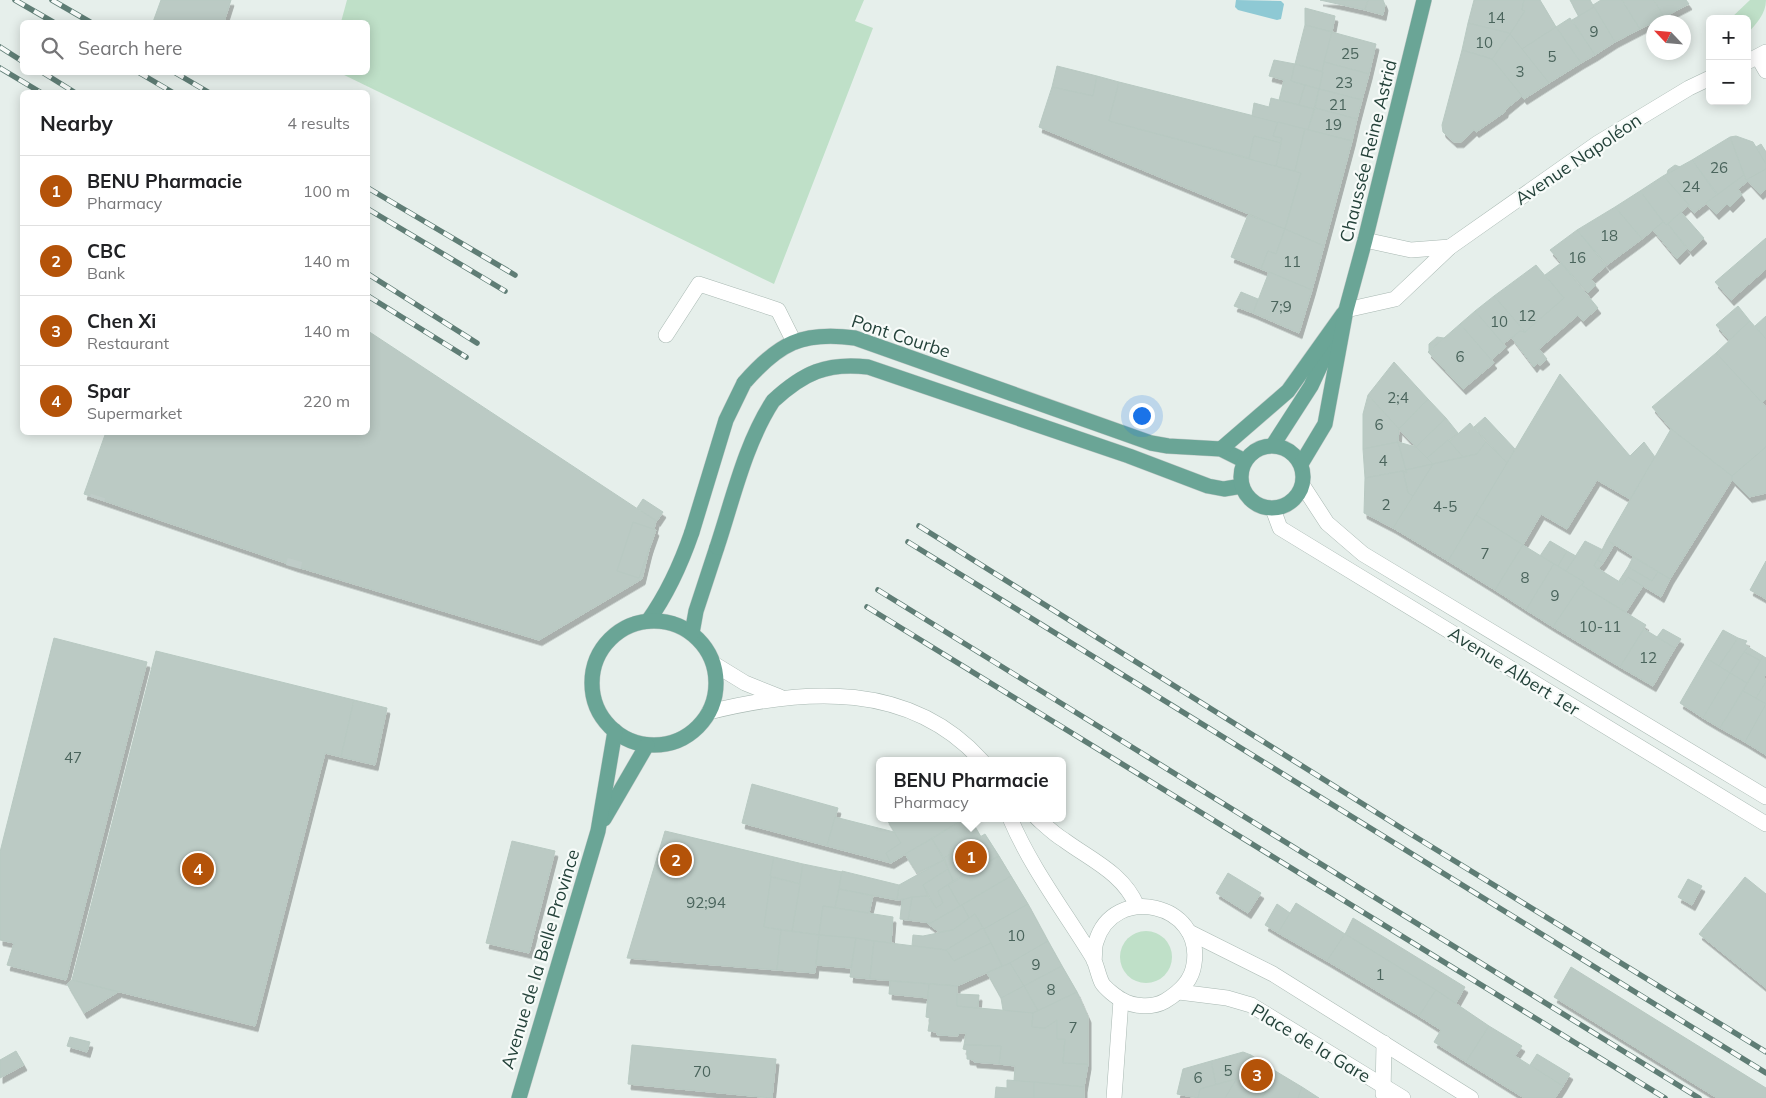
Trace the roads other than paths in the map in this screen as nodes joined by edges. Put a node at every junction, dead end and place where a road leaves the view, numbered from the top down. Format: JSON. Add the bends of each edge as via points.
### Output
{"nodes":[{"id":1,"x":1424,"y":0,"type":"edge"},
{"id":2,"x":1757,"y":57,"type":"edge"},
{"id":3,"x":1766,"y":71,"type":"edge"},
{"id":4,"x":1706,"y":80,"type":"edge"},
{"id":5,"x":1366,"y":240,"type":"junction"},
{"id":6,"x":1450,"y":247,"type":"junction"},
{"id":7,"x":1346,"y":310,"type":"junction"},
{"id":8,"x":666,"y":335,"type":"dead end"},
{"id":9,"x":794,"y":342,"type":"junction"},
{"id":10,"x":1273,"y":445,"type":"junction"},
{"id":11,"x":1221,"y":449,"type":"junction"},
{"id":12,"x":1245,"y":462,"type":"junction"},
{"id":13,"x":1301,"y":464,"type":"junction"},
{"id":14,"x":1242,"y":486,"type":"junction"},
{"id":15,"x":1303,"y":486,"type":"junction"},
{"id":16,"x":1273,"y":509,"type":"junction"},
{"id":17,"x":648,"y":621,"type":"junction"},
{"id":18,"x":692,"y":633,"type":"junction"},
{"id":19,"x":714,"y":664,"type":"junction"},
{"id":20,"x":782,"y":698,"type":"junction"},
{"id":21,"x":709,"y":712,"type":"junction"},
{"id":22,"x":615,"y":731,"type":"junction"},
{"id":23,"x":647,"y":745,"type":"junction"},
{"id":24,"x":978,"y":757,"type":"edge"},
{"id":25,"x":1766,"y":797,"type":"edge"},
{"id":26,"x":1012,"y":822,"type":"edge"},
{"id":27,"x":1042,"y":822,"type":"edge"},
{"id":28,"x":1766,"y":824,"type":"edge"},
{"id":29,"x":598,"y":831,"type":"junction"},
{"id":30,"x":1137,"y":906,"type":"junction"},
{"id":31,"x":1189,"y":932,"type":"junction"},
{"id":32,"x":1094,"y":961,"type":"junction"},
{"id":33,"x":1179,"y":992,"type":"junction"},
{"id":34,"x":1121,"y":1000,"type":"junction"},
{"id":35,"x":1384,"y":1043,"type":"junction"},
{"id":36,"x":1383,"y":1092,"type":"edge"},
{"id":37,"x":519,"y":1098,"type":"edge"},
{"id":38,"x":1114,"y":1098,"type":"edge"},
{"id":39,"x":1403,"y":1098,"type":"edge"},
{"id":40,"x":1471,"y":1098,"type":"edge"}],
"edges":[{"from":1,"to":5,"type":"main road","name":"Chaussée Reine Astrid"},
{"from":2,"to":3,"type":"street"},
{"from":4,"to":6,"type":"street","name":"Avenue Napoléon","via":[[1598,143]]},
{"from":5,"to":6,"type":"street","via":[[1411,250]]},
{"from":5,"to":7,"type":"main road","name":"Chaussée Reine Astrid"},
{"from":6,"to":7,"type":"street","name":"Avenue Napoléon","via":[[1395,299]]},
{"from":7,"to":10,"type":"main road","name":"Chaussée Reine Astrid","via":[[1311,386]]},
{"from":7,"to":11,"type":"main road","name":"Chaussée Reine Astrid","via":[[1288,391]]},
{"from":7,"to":13,"type":"main road","name":"Chaussée Reine Astrid","via":[[1325,424]]},
{"from":8,"to":9,"type":"street","via":[[700,284],[778,310]]},
{"from":9,"to":11,"type":"main road","name":"Pont Courbe","via":[[814,336],[855,338],[1151,443]]},
{"from":9,"to":17,"type":"main road","name":"Pont Courbe","bridge":true,"via":[[773,354],[744,383],[726,420],[683,558]]},
{"from":10,"to":12,"type":"main road","via":[[1260,448]]},
{"from":10,"to":13,"type":"main road","via":[[1294,454]]},
{"from":11,"to":12,"type":"main road","name":"Pont Courbe"},
{"from":12,"to":14,"type":"main road","via":[[1241,473]]},
{"from":13,"to":15,"type":"main road"},
{"from":14,"to":16,"type":"main road","via":[[1248,498]]},
{"from":14,"to":18,"type":"main road","bridge":true,"via":[[1224,490],[1208,486],[868,367],[846,364],[808,374],[773,401],[761,418],[696,612]]},
{"from":15,"to":16,"type":"main road","via":[[1292,502]]},
{"from":15,"to":25,"type":"street","name":"Avenue Albert 1er","via":[[1327,523],[1363,554]]},
{"from":16,"to":28,"type":"street","name":"Avenue Albert 1er","via":[[1280,528]]},
{"from":17,"to":18,"type":"main road","via":[[679,625]]},
{"from":17,"to":22,"type":"main road","via":[[617,633],[605,644],[592,675],[596,704],[601,716]]},
{"from":18,"to":19,"type":"main road","via":[[706,647]]},
{"from":19,"to":20,"type":"street","via":[[745,683]]},
{"from":19,"to":21,"type":"main road","via":[[717,686]]},
{"from":20,"to":21,"type":"street"},
{"from":20,"to":24,"type":"street","via":[[855,698],[907,708],[938,723]]},
{"from":21,"to":23,"type":"main road","via":[[701,724],[685,737],[666,744]]},
{"from":22,"to":23,"type":"main road"},
{"from":22,"to":29,"type":"main road","name":"Avenue de la Belle Province"},
{"from":23,"to":29,"type":"main road","name":"Avenue de la Belle Province"},
{"from":26,"to":32,"type":"street","via":[[1047,888]]},
{"from":27,"to":30,"type":"street","via":[[1115,874],[1132,894]]},
{"from":29,"to":37,"type":"main road","name":"Avenue de la Belle Province"},
{"from":30,"to":31,"type":"street","via":[[1157,907],[1176,916]]},
{"from":30,"to":32,"type":"street","via":[[1119,912],[1105,925],[1096,942]]},
{"from":31,"to":33,"type":"street","via":[[1194,947],[1194,964],[1189,979]]},
{"from":31,"to":35,"type":"street","via":[[1273,974]]},
{"from":32,"to":34,"type":"street","via":[[1103,984]]},
{"from":33,"to":34,"type":"street","via":[[1161,1003],[1141,1006]]},
{"from":33,"to":36,"type":"street","name":"Place de la Gare","via":[[1227,998],[1251,1005],[1320,1045]]},
{"from":34,"to":38,"type":"street"},
{"from":35,"to":36,"type":"street"},
{"from":35,"to":40,"type":"street"},
{"from":36,"to":39,"type":"street","name":"Place de la Gare"}]}
